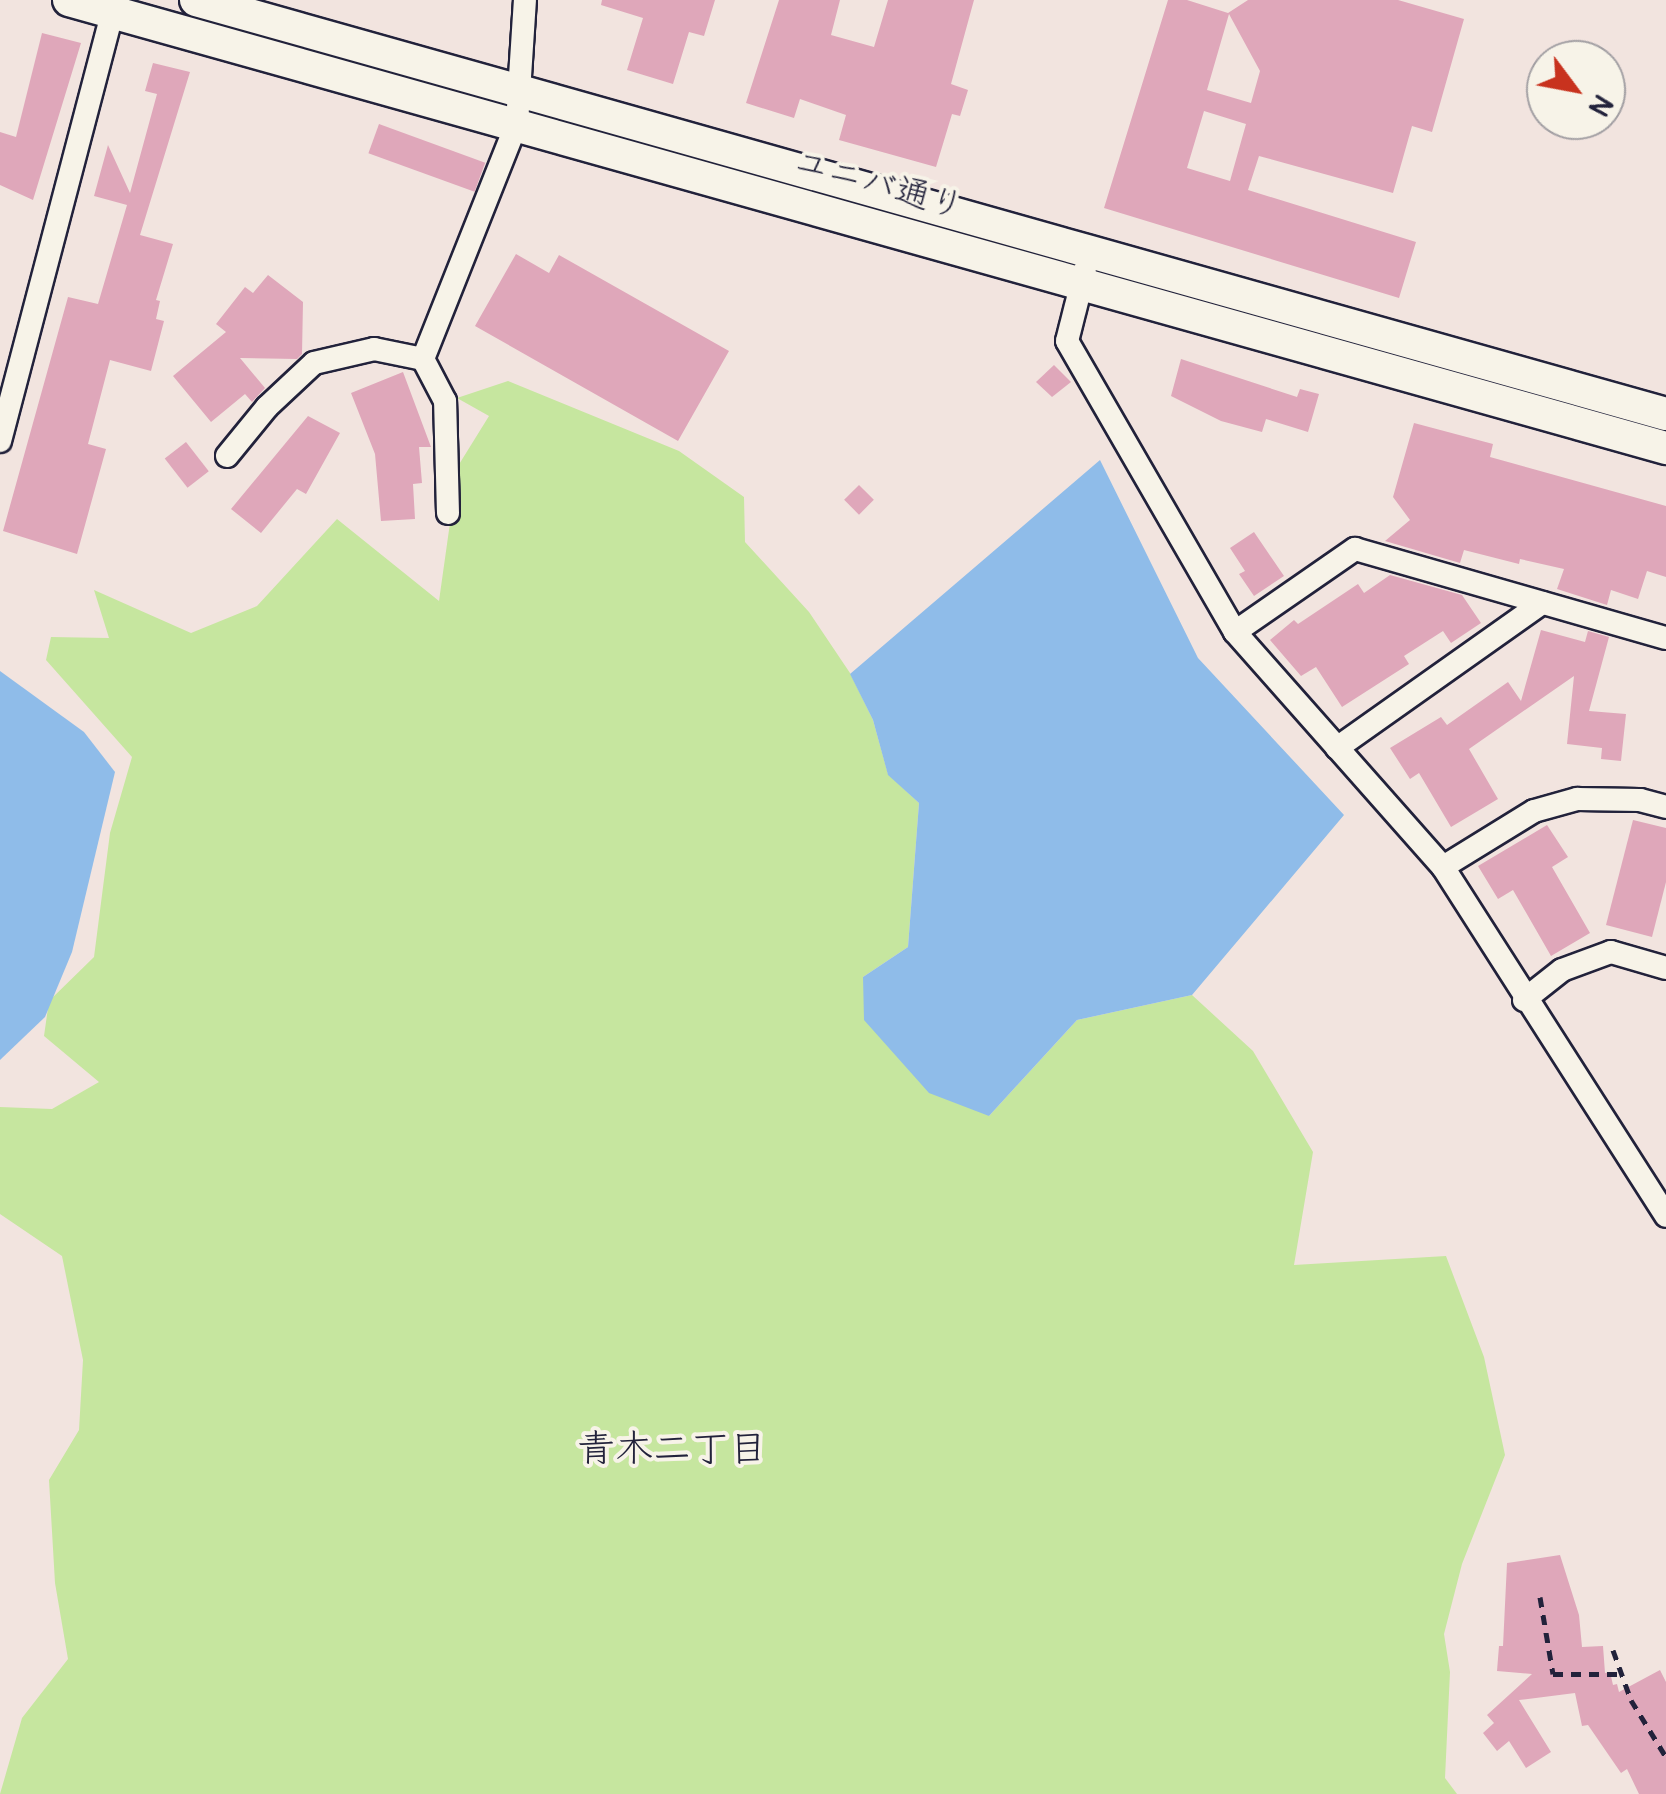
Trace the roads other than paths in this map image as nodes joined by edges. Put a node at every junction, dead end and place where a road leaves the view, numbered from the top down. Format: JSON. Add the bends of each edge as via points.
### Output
{"nodes":[{"id":1,"x":69,"y":0,"type":"edge"},
{"id":2,"x":196,"y":0,"type":"edge"},
{"id":3,"x":525,"y":0,"type":"edge"},
{"id":4,"x":115,"y":6,"type":"edge"},
{"id":5,"x":187,"y":32,"type":"junction"},
{"id":6,"x":519,"y":89,"type":"junction"},
{"id":7,"x":517,"y":123,"type":"junction"},
{"id":8,"x":1086,"y":267,"type":"junction"},
{"id":9,"x":423,"y":359,"type":"junction"},
{"id":10,"x":1666,"y":414,"type":"edge"},
{"id":11,"x":0,"y":441,"type":"edge"},
{"id":12,"x":1666,"y":448,"type":"edge"},
{"id":13,"x":227,"y":456,"type":"dead end"},
{"id":14,"x":448,"y":512,"type":"dead end"},
{"id":15,"x":1542,"y":603,"type":"junction"},
{"id":16,"x":1235,"y":632,"type":"junction"},
{"id":17,"x":1666,"y":638,"type":"edge"},
{"id":18,"x":1337,"y":748,"type":"junction"},
{"id":19,"x":1666,"y":807,"type":"edge"},
{"id":20,"x":1443,"y":868,"type":"junction"},
{"id":21,"x":1666,"y":968,"type":"edge"},
{"id":22,"x":1524,"y":1000,"type":"junction"},
{"id":23,"x":1666,"y":1216,"type":"edge"}],
"edges":[{"from":1,"to":4,"type":"street","name":"ユニバ通り"},
{"from":2,"to":5,"type":"street"},
{"from":2,"to":6,"type":"street","name":"ユニバ通り"},
{"from":3,"to":6,"type":"street"},
{"from":4,"to":5,"type":"street","name":"ユニバ通り"},
{"from":4,"to":11,"type":"street"},
{"from":5,"to":7,"type":"street","name":"ユニバ通り"},
{"from":6,"to":7,"type":"street"},
{"from":6,"to":8,"type":"street","name":"ユニバ通り"},
{"from":7,"to":8,"type":"street","name":"ユニバ通り"},
{"from":7,"to":9,"type":"street"},
{"from":8,"to":10,"type":"street","name":"ユニバ通り"},
{"from":8,"to":12,"type":"street","name":"ユニバ通り"},
{"from":8,"to":16,"type":"street","via":[[1068,341]]},
{"from":9,"to":13,"type":"street","via":[[374,349],[314,363]]},
{"from":9,"to":14,"type":"street","via":[[445,401]]},
{"from":15,"to":16,"type":"street","via":[[1355,549]]},
{"from":15,"to":17,"type":"street"},
{"from":15,"to":18,"type":"street"},
{"from":16,"to":18,"type":"street"},
{"from":18,"to":20,"type":"street"},
{"from":19,"to":20,"type":"street","via":[[1578,799],[1534,812]]},
{"from":20,"to":22,"type":"street"},
{"from":21,"to":22,"type":"street","via":[[1611,952],[1562,970]]},
{"from":22,"to":23,"type":"street"}]}
